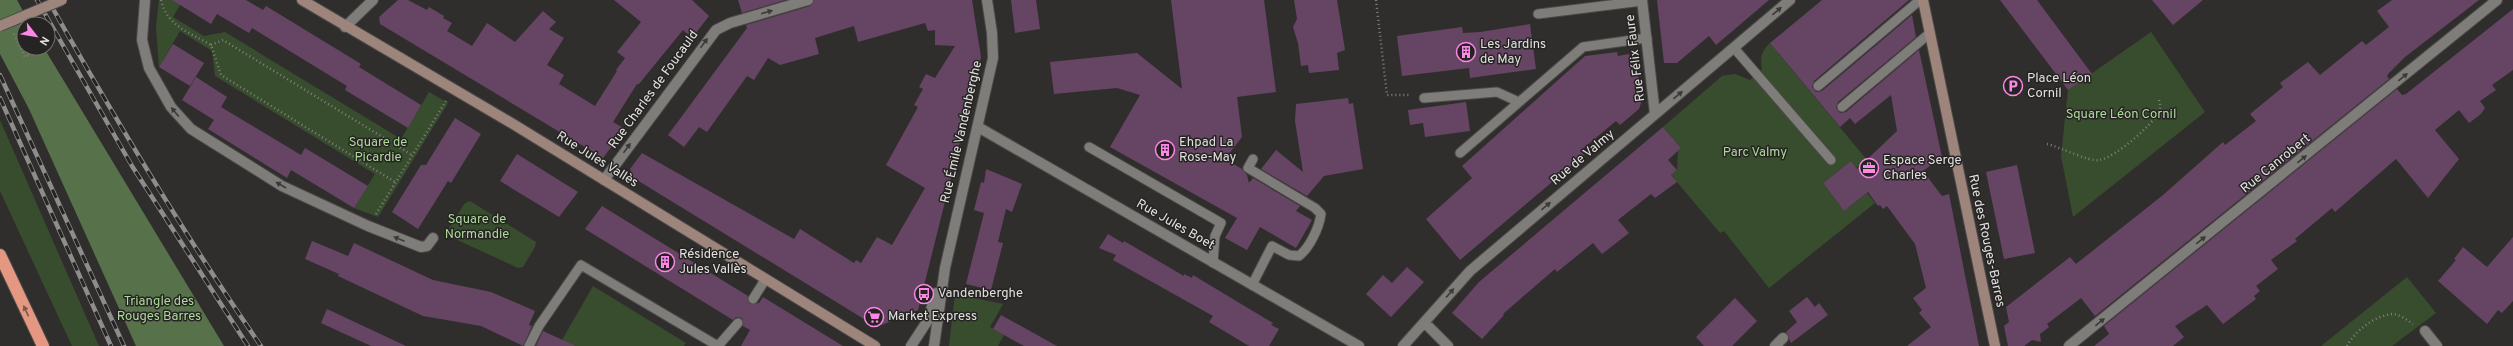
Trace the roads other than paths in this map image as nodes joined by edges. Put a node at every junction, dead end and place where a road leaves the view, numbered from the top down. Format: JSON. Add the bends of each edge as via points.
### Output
{"nodes":[{"id":1,"x":62,"y":0,"type":"edge"},
{"id":2,"x":145,"y":0,"type":"edge"},
{"id":3,"x":302,"y":0,"type":"edge"},
{"id":4,"x":373,"y":0,"type":"edge"},
{"id":5,"x":808,"y":0,"type":"edge"},
{"id":6,"x":987,"y":0,"type":"edge"},
{"id":7,"x":1642,"y":0,"type":"edge"},
{"id":8,"x":1790,"y":0,"type":"edge"},
{"id":9,"x":1922,"y":0,"type":"edge"},
{"id":10,"x":2498,"y":0,"type":"edge"},
{"id":11,"x":1538,"y":14,"type":"dead end"},
{"id":12,"x":0,"y":26,"type":"edge"},
{"id":13,"x":345,"y":26,"type":"junction"},
{"id":14,"x":1930,"y":33,"type":"junction"},
{"id":15,"x":1647,"y":38,"type":"junction"},
{"id":16,"x":1734,"y":48,"type":"junction"},
{"id":17,"x":1818,"y":86,"type":"dead end"},
{"id":18,"x":1424,"y":98,"type":"road end"},
{"id":19,"x":1519,"y":102,"type":"junction"},
{"id":20,"x":1842,"y":107,"type":"dead end"},
{"id":21,"x":1655,"y":114,"type":"junction"},
{"id":22,"x":978,"y":127,"type":"junction"},
{"id":23,"x":1089,"y":147,"type":"dead end"},
{"id":24,"x":1460,"y":153,"type":"dead end"},
{"id":25,"x":1253,"y":159,"type":"dead end"},
{"id":26,"x":1831,"y":160,"type":"dead end"},
{"id":27,"x":604,"y":180,"type":"junction"},
{"id":28,"x":433,"y":238,"type":"dead end"},
{"id":29,"x":0,"y":254,"type":"edge"},
{"id":30,"x":1213,"y":263,"type":"junction"},
{"id":31,"x":945,"y":268,"type":"junction"},
{"id":32,"x":765,"y":280,"type":"junction"},
{"id":33,"x":1252,"y":285,"type":"junction"},
{"id":34,"x":753,"y":299,"type":"dead end"},
{"id":35,"x":738,"y":323,"type":"dead end"},
{"id":36,"x":1425,"y":323,"type":"junction"},
{"id":37,"x":2425,"y":331,"type":"road end"},
{"id":38,"x":1783,"y":338,"type":"dead end"},
{"id":39,"x":43,"y":346,"type":"edge"},
{"id":40,"x":529,"y":346,"type":"edge"},
{"id":41,"x":876,"y":346,"type":"edge"},
{"id":42,"x":911,"y":346,"type":"edge"},
{"id":43,"x":934,"y":346,"type":"edge"},
{"id":44,"x":1358,"y":346,"type":"edge"},
{"id":45,"x":1403,"y":346,"type":"edge"},
{"id":46,"x":1448,"y":346,"type":"edge"},
{"id":47,"x":1774,"y":346,"type":"edge"},
{"id":48,"x":1995,"y":346,"type":"edge"},
{"id":49,"x":2069,"y":346,"type":"edge"},
{"id":50,"x":2437,"y":346,"type":"edge"}],
"edges":[{"from":1,"to":12,"type":"street","bridge":true},
{"from":28,"to":2,"type":"street","one_way":true,"via":[[427,246],[421,247],[368,226],[282,186],[203,137],[182,120],[161,92],[144,52],[141,28]]},
{"from":3,"to":13,"type":"street","name":"Rue Jules Vallès"},
{"from":4,"to":13,"type":"street"},
{"from":27,"to":5,"type":"street","name":"Rue Charles de Foucauld","one_way":true,"via":[[708,37],[730,23]]},
{"from":6,"to":22,"type":"street","name":"Rue Émile Vandenberghe","via":[[993,58]]},
{"from":7,"to":11,"type":"lane"},
{"from":7,"to":15,"type":"street","name":"Rue Félix Faure"},
{"from":16,"to":8,"type":"street","name":"Rue de Valmy","one_way":true},
{"from":9,"to":14,"type":"street","name":"Rue des Rouges-Barres"},
{"from":9,"to":17,"type":"lane"},
{"from":49,"to":10,"type":"street","name":"Rue Canrobert","one_way":true},
{"from":13,"to":27,"type":"street","name":"Rue Jules Vallès"},
{"from":14,"to":20,"type":"lane"},
{"from":14,"to":48,"type":"street","name":"Rue des Rouges-Barres"},
{"from":15,"to":19,"type":"lane","via":[[1582,47]]},
{"from":15,"to":21,"type":"street","name":"Rue Félix Faure"},
{"from":21,"to":16,"type":"street","name":"Rue de Valmy","one_way":true},
{"from":16,"to":26,"type":"lane"},
{"from":18,"to":19,"type":"lane","via":[[1493,92]]},
{"from":19,"to":24,"type":"lane"},
{"from":36,"to":21,"type":"street","name":"Rue de Valmy","one_way":true,"via":[[1470,271]]},
{"from":22,"to":30,"type":"street","name":"Rue Jules Boet"},
{"from":22,"to":31,"type":"street","name":"Rue Émile Vandenberghe"},
{"from":23,"to":30,"type":"lane","via":[[1221,223],[1215,236]]},
{"from":25,"to":33,"type":"lane","via":[[1248,168],[1321,214],[1320,222],[1305,251],[1299,256],[1289,255],[1272,246]]},
{"from":27,"to":32,"type":"street","name":"Rue Jules Vallès"},
{"from":39,"to":29,"type":"highway","one_way":true},
{"from":30,"to":33,"type":"street","name":"Rue Jules Boet"},
{"from":31,"to":42,"type":"street","name":"Rue Émile Vandenberghe","via":[[928,320]]},
{"from":31,"to":43,"type":"street","name":"Rue Émile Vandenberghe"},
{"from":32,"to":34,"type":"lane"},
{"from":32,"to":41,"type":"street","name":"Rue Jules Vallès"},
{"from":33,"to":44,"type":"street","name":"Rue Jules Boet"},
{"from":35,"to":40,"type":"lane","via":[[718,346],[581,265],[538,326]]},
{"from":36,"to":45,"type":"street","name":"Rue de Valmy"},
{"from":36,"to":46,"type":"street"},
{"from":37,"to":50,"type":"street"},
{"from":38,"to":47,"type":"street"}]}
